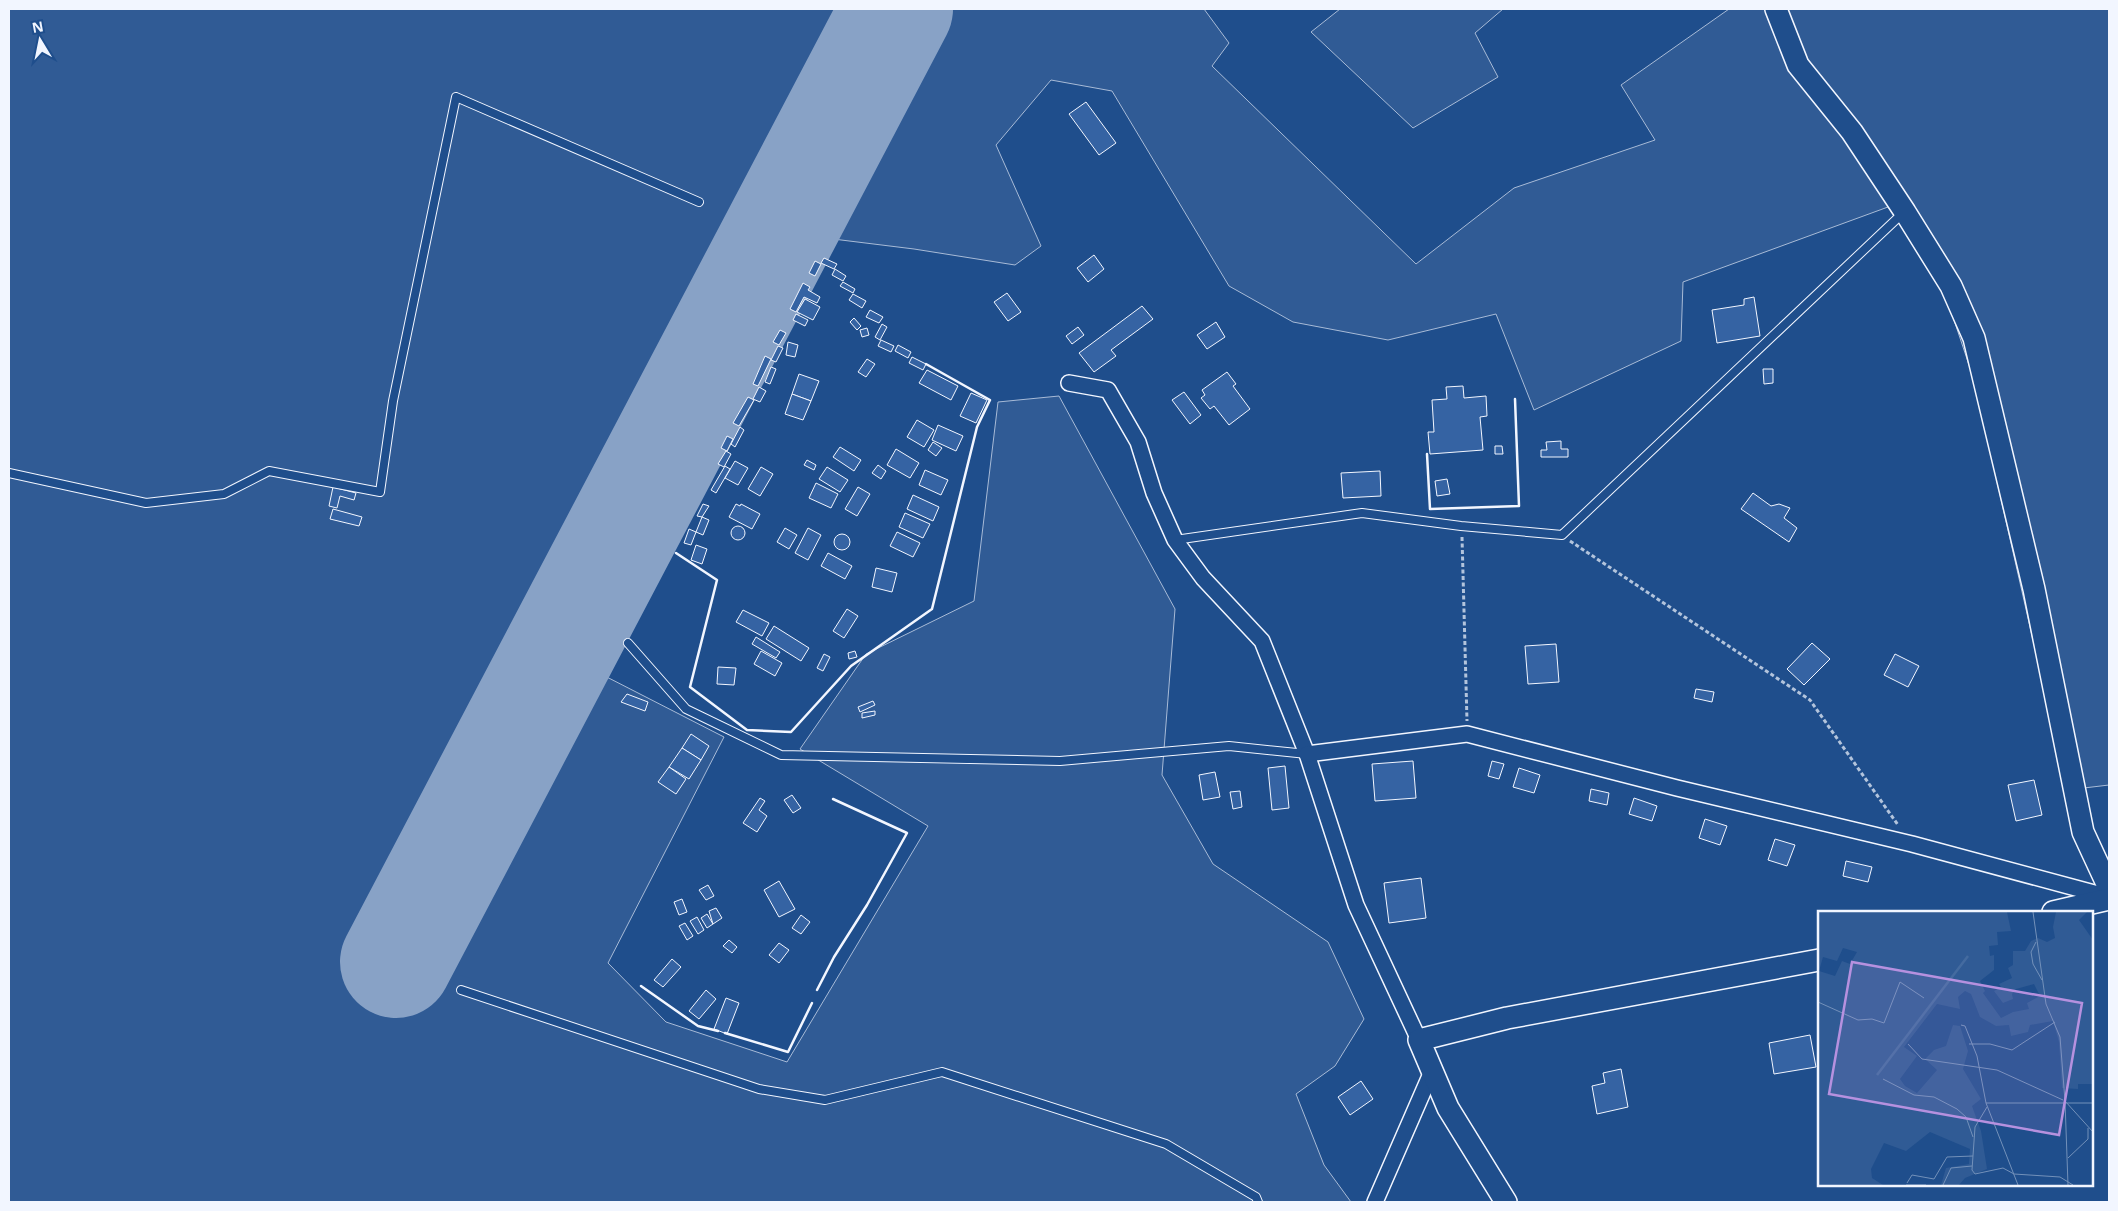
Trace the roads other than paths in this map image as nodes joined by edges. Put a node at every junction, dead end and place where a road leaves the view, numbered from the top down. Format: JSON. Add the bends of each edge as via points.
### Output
{"nodes":[{"id":1,"x":1776,"y":9,"type":"edge"},
{"id":2,"x":699,"y":202,"type":"dead end"},
{"id":3,"x":1905,"y":212,"type":"junction"},
{"id":4,"x":1069,"y":383,"type":"dead end"},
{"id":5,"x":9,"y":472,"type":"edge"},
{"id":6,"x":1175,"y":540,"type":"junction"},
{"id":7,"x":628,"y":643,"type":"dead end"},
{"id":8,"x":1307,"y":754,"type":"junction"},
{"id":9,"x":2109,"y":888,"type":"edge"},
{"id":10,"x":2109,"y":898,"type":"edge"},
{"id":11,"x":2057,"y":911,"type":"edge"},
{"id":12,"x":1818,"y":960,"type":"edge"},
{"id":13,"x":461,"y":990,"type":"dead end"},
{"id":14,"x":1419,"y":1040,"type":"junction"},
{"id":15,"x":1433,"y":1069,"type":"junction"},
{"id":16,"x":1258,"y":1202,"type":"edge"},
{"id":17,"x":1375,"y":1202,"type":"edge"},
{"id":18,"x":1506,"y":1202,"type":"edge"}],
"edges":[{"from":1,"to":3,"type":"street","via":[[1798,65],[1852,132]]},
{"from":2,"to":5,"type":"lane","via":[[456,97],[393,400],[380,492],[269,471],[224,494],[146,503]]},
{"from":3,"to":6,"type":"lane","via":[[1562,535],[1362,513]]},
{"from":3,"to":9,"type":"street","via":[[1951,286],[1974,338],[2034,589],[2083,832]]},
{"from":4,"to":6,"type":"street","via":[[1108,390],[1138,442],[1154,493]]},
{"from":6,"to":8,"type":"street","via":[[1203,578],[1262,641]]},
{"from":7,"to":8,"type":"lane","via":[[686,709],[781,755],[1060,761],[1229,746]]},
{"from":8,"to":10,"type":"street","via":[[1467,734],[1912,844]]},
{"from":8,"to":14,"type":"street","via":[[1356,906]]},
{"from":10,"to":11,"type":"street"},
{"from":12,"to":14,"type":"street","via":[[1508,1018]]},
{"from":13,"to":16,"type":"lane","via":[[759,1089],[825,1100],[942,1072],[1166,1144],[1256,1197]]},
{"from":14,"to":15,"type":"street"},
{"from":15,"to":17,"type":"street"},
{"from":15,"to":18,"type":"street","via":[[1448,1108]]}]}
